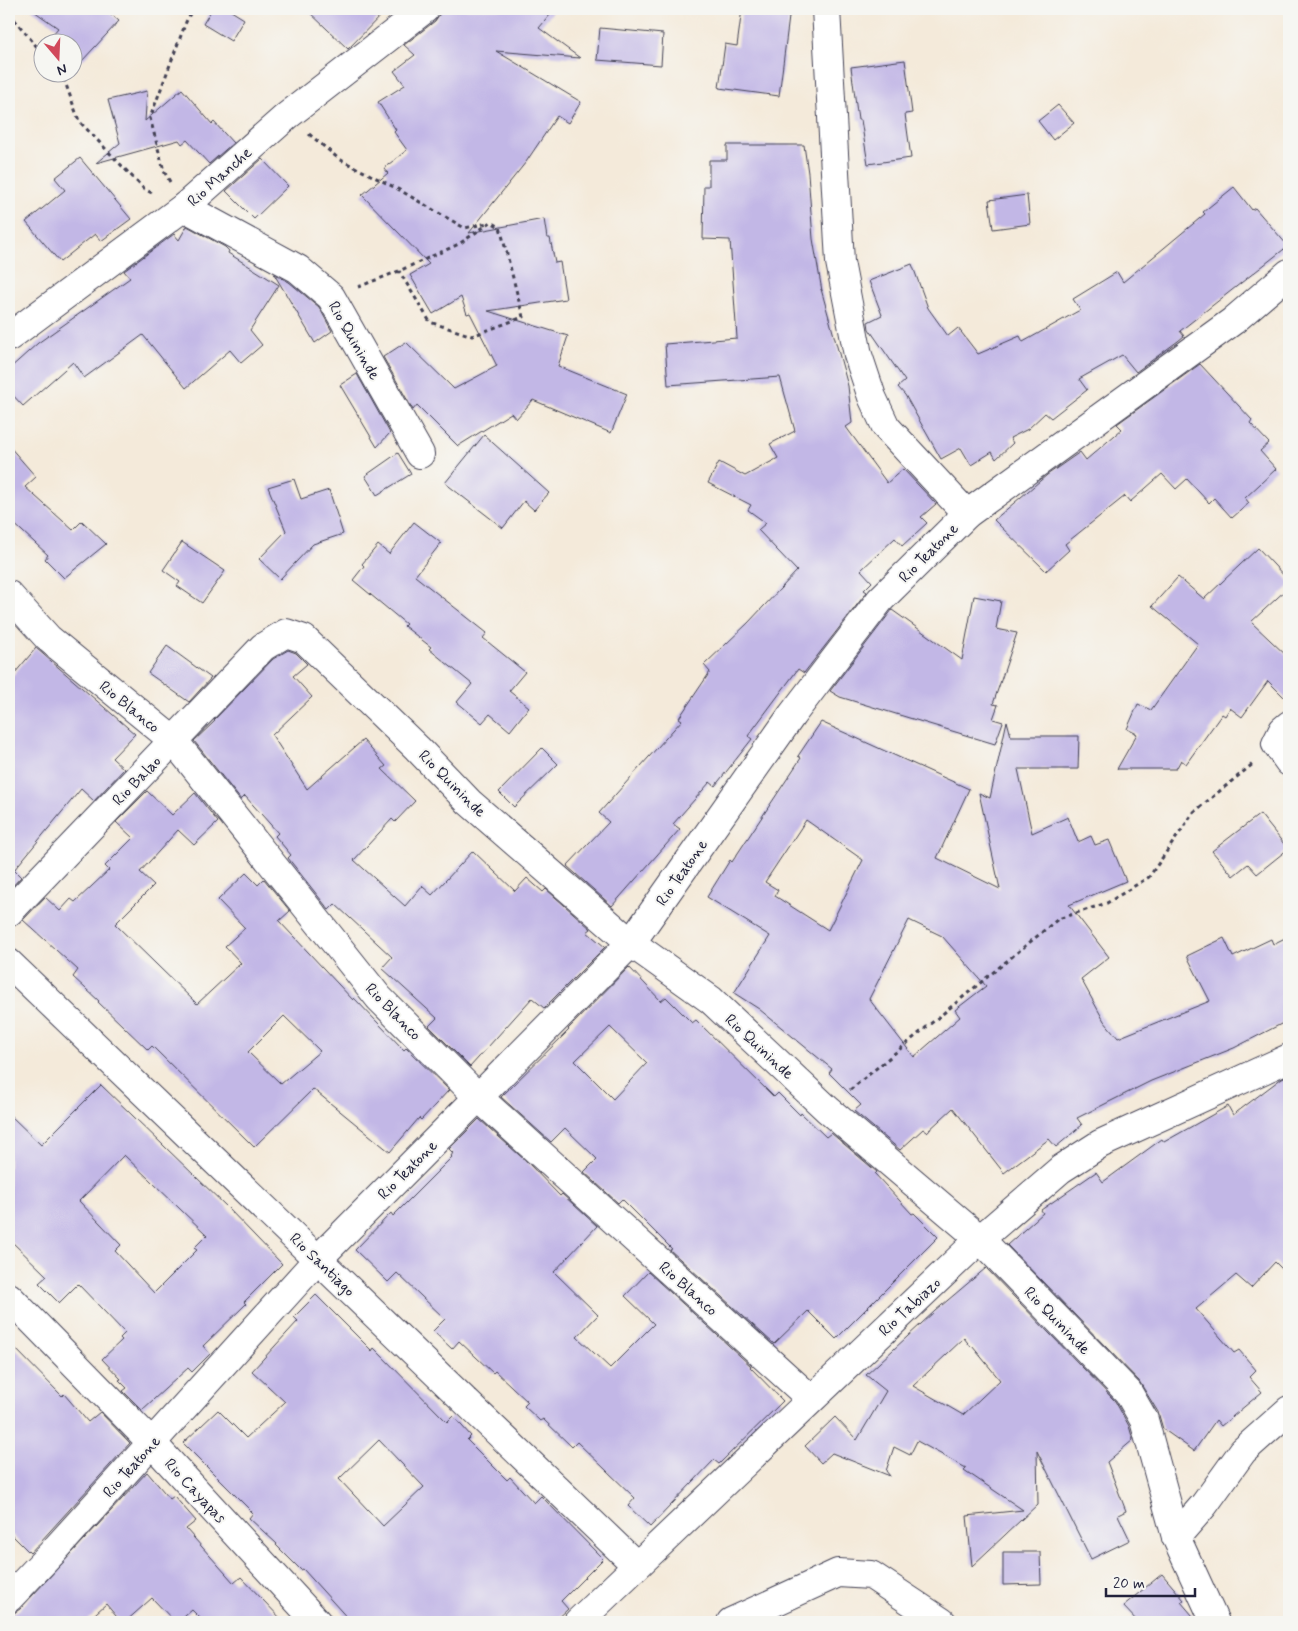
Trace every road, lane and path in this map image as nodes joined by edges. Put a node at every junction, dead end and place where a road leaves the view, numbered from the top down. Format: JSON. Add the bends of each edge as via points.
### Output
{"nodes":[{"id":1,"x":192,"y":9,"type":"edge"},
{"id":2,"x":425,"y":9,"type":"edge"},
{"id":3,"x":826,"y":9,"type":"edge"},
{"id":4,"x":9,"y":13,"type":"edge"},
{"id":5,"x":32,"y":41,"type":"edge"},
{"id":6,"x":65,"y":82,"type":"edge"},
{"id":7,"x":287,"y":116,"type":"junction"},
{"id":8,"x":184,"y":207,"type":"junction"},
{"id":9,"x":492,"y":222,"type":"junction"},
{"id":10,"x":399,"y":271,"type":"junction"},
{"id":11,"x":1289,"y":273,"type":"edge"},
{"id":12,"x":331,"y":297,"type":"junction"},
{"id":13,"x":9,"y":337,"type":"edge"},
{"id":14,"x":420,"y":454,"type":"dead end"},
{"id":15,"x":966,"y":514,"type":"junction"},
{"id":16,"x":9,"y":595,"type":"edge"},
{"id":17,"x":263,"y":647,"type":"joint"},
{"id":18,"x":174,"y":741,"type":"junction"},
{"id":19,"x":1285,"y":744,"type":"edge"},
{"id":20,"x":9,"y":912,"type":"edge"},
{"id":21,"x":631,"y":943,"type":"junction"},
{"id":22,"x":9,"y":963,"type":"edge"},
{"id":23,"x":1289,"y":1058,"type":"edge"},
{"id":24,"x":478,"y":1097,"type":"junction"},
{"id":25,"x":827,"y":1110,"type":"junction"},
{"id":26,"x":980,"y":1239,"type":"junction"},
{"id":27,"x":318,"y":1259,"type":"junction"},
{"id":28,"x":9,"y":1296,"type":"edge"},
{"id":29,"x":811,"y":1399,"type":"junction"},
{"id":30,"x":1289,"y":1410,"type":"edge"},
{"id":31,"x":152,"y":1443,"type":"junction"},
{"id":32,"x":1176,"y":1537,"type":"junction"},
{"id":33,"x":636,"y":1565,"type":"junction"},
{"id":34,"x":9,"y":1598,"type":"edge"},
{"id":35,"x":762,"y":1616,"type":"edge"},
{"id":36,"x":317,"y":1622,"type":"edge"},
{"id":37,"x":578,"y":1622,"type":"edge"},
{"id":38,"x":731,"y":1622,"type":"edge"},
{"id":39,"x":942,"y":1622,"type":"edge"},
{"id":40,"x":1215,"y":1622,"type":"edge"}],
"edges":[{"from":1,"to":8,"type":"path","via":[[150,118],[164,171]]},
{"from":2,"to":7,"type":"street","name":"Rio Manche"},
{"from":3,"to":15,"type":"street","via":[[840,262],[858,355],[886,427]]},
{"from":4,"to":5,"type":"path"},
{"from":6,"to":8,"type":"path","via":[[79,121],[144,190]]},
{"from":7,"to":8,"type":"street","name":"Rio Manche"},
{"from":7,"to":9,"type":"path","via":[[339,160],[461,226]]},
{"from":8,"to":12,"type":"street","name":"Rio Quininde","via":[[298,269]]},
{"from":8,"to":13,"type":"street","name":"Rio Manche"},
{"from":9,"to":10,"type":"path","via":[[459,244]]},
{"from":9,"to":10,"type":"path","via":[[500,227],[522,317],[472,336],[430,322]]},
{"from":10,"to":12,"type":"path"},
{"from":11,"to":15,"type":"street","name":"Rio Teatone","via":[[1233,321]]},
{"from":12,"to":14,"type":"street","name":"Rio Quininde"},
{"from":15,"to":21,"type":"street","name":"Rio Teatone","via":[[880,600],[792,715]]},
{"from":16,"to":18,"type":"street","name":"Rio Blanco","via":[[48,638]]},
{"from":17,"to":18,"type":"street","name":"Rio Balao"},
{"from":17,"to":21,"type":"street","name":"Rio Quininde","via":[[286,633],[304,639],[470,802]]},
{"from":18,"to":20,"type":"street","name":"Rio Balao"},
{"from":18,"to":24,"type":"street","name":"Rio Blanco","via":[[379,998]]},
{"from":19,"to":25,"type":"path","via":[[1194,812],[1149,876],[1107,903],[1058,919]]},
{"from":21,"to":24,"type":"street","name":"Rio Teatone"},
{"from":21,"to":25,"type":"street","name":"Rio Quininde","via":[[712,1000]]},
{"from":22,"to":27,"type":"street","name":"Rio Santiago"},
{"from":23,"to":26,"type":"street","name":"Rio Tabiazo","via":[[1100,1144],[1061,1170]]},
{"from":24,"to":27,"type":"street","name":"Rio Teatone"},
{"from":24,"to":29,"type":"street","name":"Rio Blanco"},
{"from":25,"to":26,"type":"street","name":"Rio Quininde"},
{"from":26,"to":29,"type":"street","name":"Rio Tabiazo"},
{"from":26,"to":32,"type":"street","name":"Rio Quininde","via":[[1128,1392],[1144,1420]]},
{"from":27,"to":31,"type":"street","name":"Rio Teatone"},
{"from":27,"to":33,"type":"street","name":"Rio Santiago"},
{"from":28,"to":31,"type":"street","name":"Rio Cayapas"},
{"from":29,"to":33,"type":"street","name":"Rio Tabiazo"},
{"from":30,"to":32,"type":"street","via":[[1243,1451]]},
{"from":31,"to":34,"type":"street","name":"Rio Teatone"},
{"from":31,"to":36,"type":"street","name":"Rio Cayapas"},
{"from":32,"to":40,"type":"street","name":"Rio Quininde"},
{"from":33,"to":37,"type":"street","name":"Rio Tabiazo"},
{"from":35,"to":38,"type":"street"},
{"from":35,"to":39,"type":"street","via":[[838,1573],[871,1575]]}]}
